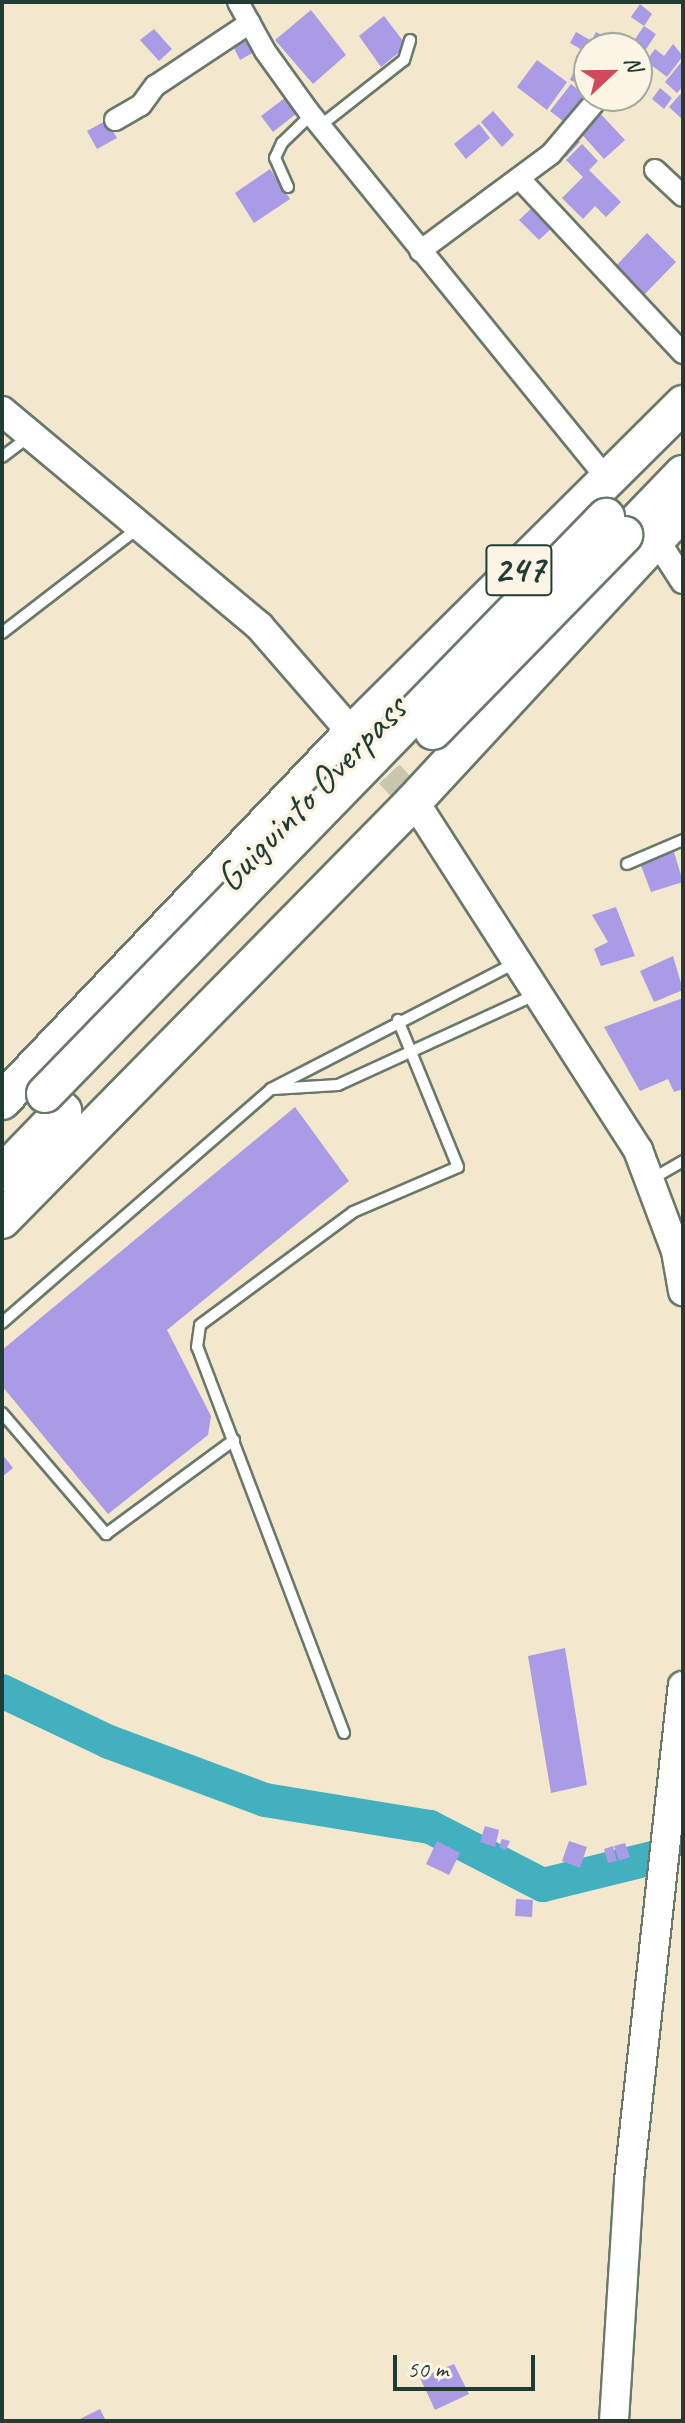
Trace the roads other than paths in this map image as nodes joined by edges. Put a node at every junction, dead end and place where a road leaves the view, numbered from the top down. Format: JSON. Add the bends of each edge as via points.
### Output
{"nodes":[{"id":1,"x":238,"y":2,"type":"edge"},
{"id":2,"x":250,"y":23,"type":"junction"},
{"id":3,"x":410,"y":40,"type":"dead end"},
{"id":4,"x":593,"y":112,"type":"edge"},
{"id":5,"x":115,"y":120,"type":"dead end"},
{"id":6,"x":316,"y":120,"type":"junction"},
{"id":7,"x":655,"y":170,"type":"dead end"},
{"id":8,"x":519,"y":178,"type":"junction"},
{"id":9,"x":288,"y":187,"type":"dead end"},
{"id":10,"x":683,"y":196,"type":"edge"},
{"id":11,"x":420,"y":251,"type":"junction"},
{"id":12,"x":683,"y":353,"type":"edge"},
{"id":13,"x":683,"y":404,"type":"edge"},
{"id":14,"x":2,"y":411,"type":"edge"},
{"id":15,"x":32,"y":435,"type":"junction"},
{"id":16,"x":683,"y":439,"type":"edge"},
{"id":17,"x":2,"y":457,"type":"edge"},
{"id":18,"x":683,"y":474,"type":"edge"},
{"id":19,"x":609,"y":481,"type":"junction"},
{"id":20,"x":683,"y":511,"type":"edge"},
{"id":21,"x":142,"y":525,"type":"junction"},
{"id":22,"x":629,"y":530,"type":"junction"},
{"id":23,"x":683,"y":581,"type":"edge"},
{"id":24,"x":2,"y":633,"type":"edge"},
{"id":25,"x":352,"y":733,"type":"junction"},
{"id":26,"x":414,"y":801,"type":"junction"},
{"id":27,"x":683,"y":840,"type":"edge"},
{"id":28,"x":627,"y":864,"type":"dead end"},
{"id":29,"x":517,"y":962,"type":"junction"},
{"id":30,"x":539,"y":993,"type":"junction"},
{"id":31,"x":398,"y":1020,"type":"junction"},
{"id":32,"x":411,"y":1052,"type":"junction"},
{"id":33,"x":271,"y":1089,"type":"junction"},
{"id":34,"x":2,"y":1101,"type":"edge"},
{"id":35,"x":54,"y":1102,"type":"junction"},
{"id":36,"x":2,"y":1138,"type":"edge"},
{"id":37,"x":683,"y":1161,"type":"edge"},
{"id":38,"x":2,"y":1174,"type":"edge"},
{"id":39,"x":651,"y":1180,"type":"junction"},
{"id":40,"x":2,"y":1220,"type":"edge"},
{"id":41,"x":683,"y":1291,"type":"edge"},
{"id":42,"x":2,"y":1323,"type":"edge"},
{"id":43,"x":2,"y":1413,"type":"edge"},
{"id":44,"x":234,"y":1440,"type":"junction"},
{"id":45,"x":683,"y":1686,"type":"edge"},
{"id":46,"x":344,"y":1733,"type":"dead end"},
{"id":47,"x":614,"y":2421,"type":"edge"}],
"edges":[{"from":1,"to":2,"type":"street"},
{"from":2,"to":5,"type":"street","via":[[155,86],[141,105]]},
{"from":2,"to":6,"type":"street"},
{"from":3,"to":6,"type":"lane","via":[[404,60]]},
{"from":4,"to":8,"type":"street"},
{"from":6,"to":9,"type":"lane","via":[[282,143],[275,158]]},
{"from":6,"to":11,"type":"street"},
{"from":7,"to":10,"type":"street"},
{"from":8,"to":11,"type":"street"},
{"from":8,"to":12,"type":"street"},
{"from":11,"to":19,"type":"street"},
{"from":13,"to":19,"type":"highway","number":"247"},
{"from":14,"to":15,"type":"main road"},
{"from":15,"to":17,"type":"lane"},
{"from":15,"to":21,"type":"main road"},
{"from":16,"to":22,"type":"highway","name":"Guiguinto Overpass"},
{"from":18,"to":22,"type":"highway","name":"Guiguinto Overpass"},
{"from":19,"to":25,"type":"highway","number":"247"},
{"from":20,"to":22,"type":"highway","number":"247"},
{"from":21,"to":24,"type":"lane"},
{"from":21,"to":25,"type":"main road","via":[[260,627]]},
{"from":22,"to":23,"type":"street"},
{"from":22,"to":26,"type":"highway","number":"247"},
{"from":22,"to":35,"type":"highway","name":"Guiguinto Overpass","bridge":true},
{"from":25,"to":34,"type":"highway"},
{"from":26,"to":29,"type":"main road"},
{"from":26,"to":40,"type":"highway"},
{"from":27,"to":28,"type":"lane"},
{"from":29,"to":30,"type":"main road"},
{"from":29,"to":31,"type":"lane"},
{"from":30,"to":32,"type":"lane"},
{"from":30,"to":39,"type":"main road","via":[[613,1104]]},
{"from":31,"to":32,"type":"lane"},
{"from":31,"to":33,"type":"lane"},
{"from":32,"to":33,"type":"lane","via":[[338,1085]]},
{"from":32,"to":44,"type":"lane","via":[[458,1167],[353,1212],[200,1325],[197,1347]]},
{"from":33,"to":42,"type":"lane"},
{"from":35,"to":36,"type":"highway","name":"Guiguinto Overpass"},
{"from":35,"to":38,"type":"highway","name":"Guiguinto Overpass"},
{"from":37,"to":39,"type":"lane"},
{"from":39,"to":41,"type":"main road","via":[[676,1251]]},
{"from":43,"to":44,"type":"lane","via":[[106,1534]]},
{"from":44,"to":46,"type":"lane"},
{"from":45,"to":47,"type":"main road","via":[[629,2180]]}]}
